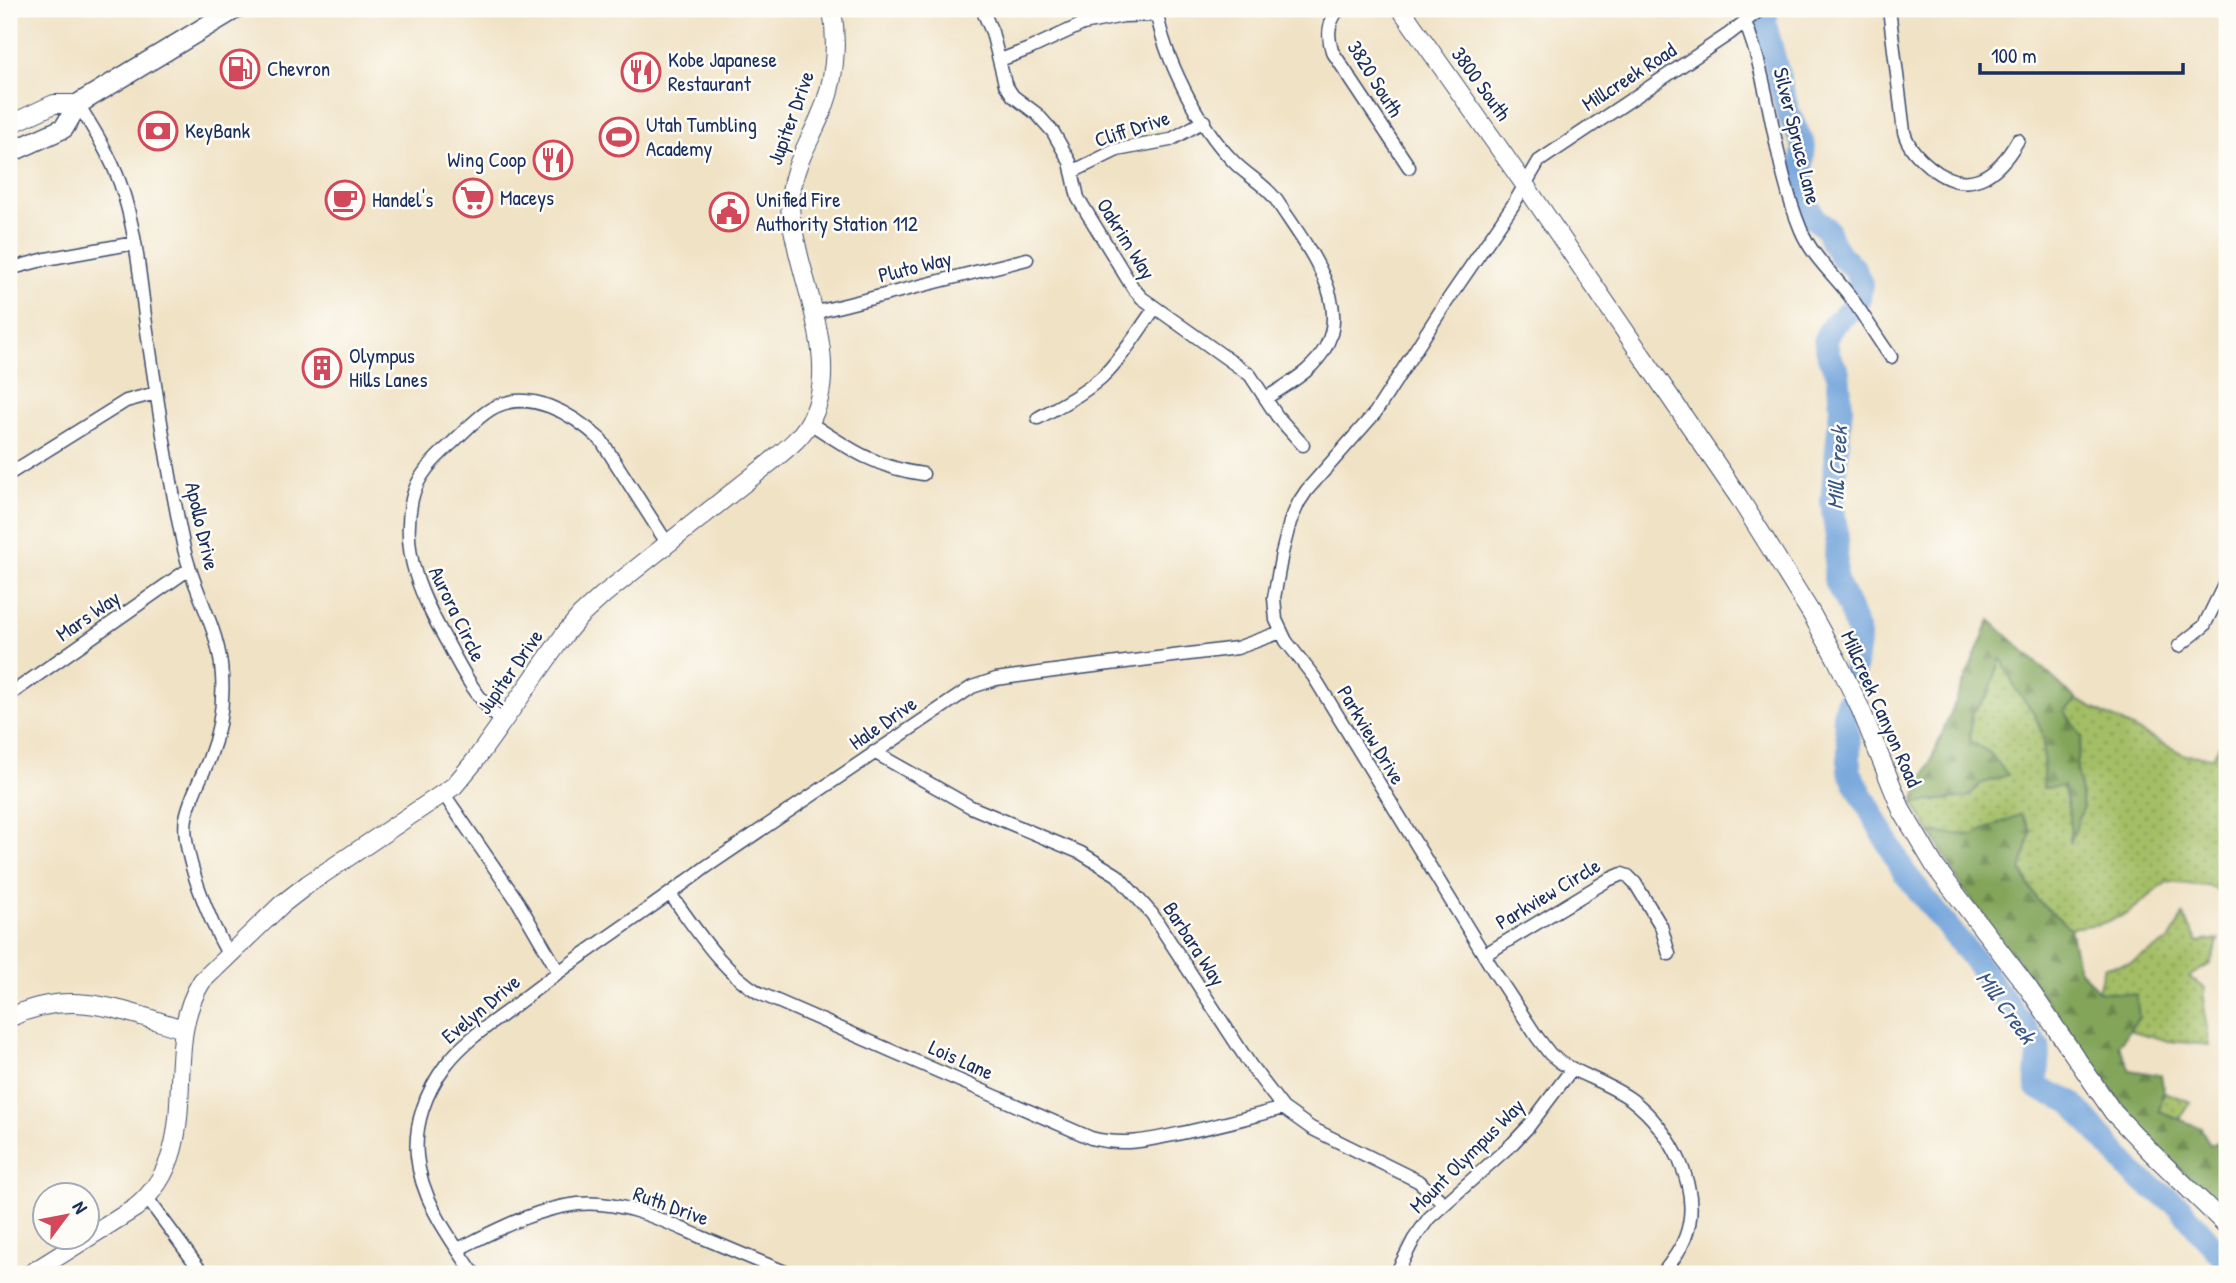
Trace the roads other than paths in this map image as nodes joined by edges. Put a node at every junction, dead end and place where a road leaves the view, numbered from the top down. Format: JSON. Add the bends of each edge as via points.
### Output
{"nodes":[{"id":1,"x":235,"y":9,"type":"edge"},
{"id":2,"x":832,"y":9,"type":"edge"},
{"id":3,"x":982,"y":9,"type":"edge"},
{"id":4,"x":1339,"y":9,"type":"edge"},
{"id":5,"x":1401,"y":9,"type":"edge"},
{"id":6,"x":1889,"y":9,"type":"edge"},
{"id":7,"x":1759,"y":10,"type":"edge"},
{"id":8,"x":1156,"y":12,"type":"edge"},
{"id":9,"x":1745,"y":22,"type":"junction"},
{"id":10,"x":1000,"y":60,"type":"junction"},
{"id":11,"x":78,"y":104,"type":"junction"},
{"id":12,"x":1204,"y":121,"type":"junction"},
{"id":13,"x":9,"y":125,"type":"edge"},
{"id":14,"x":2018,"y":140,"type":"dead end"},
{"id":15,"x":9,"y":153,"type":"edge"},
{"id":16,"x":1409,"y":167,"type":"dead end"},
{"id":17,"x":1072,"y":172,"type":"junction"},
{"id":18,"x":1525,"y":185,"type":"junction"},
{"id":19,"x":135,"y":243,"type":"junction"},
{"id":20,"x":1027,"y":259,"type":"dead end"},
{"id":21,"x":9,"y":269,"type":"edge"},
{"id":22,"x":1155,"y":308,"type":"junction"},
{"id":23,"x":813,"y":313,"type":"junction"},
{"id":24,"x":1891,"y":357,"type":"dead end"},
{"id":25,"x":156,"y":393,"type":"junction"},
{"id":26,"x":1266,"y":398,"type":"junction"},
{"id":27,"x":1038,"y":418,"type":"dead end"},
{"id":28,"x":810,"y":422,"type":"junction"},
{"id":29,"x":1303,"y":444,"type":"dead end"},
{"id":30,"x":9,"y":474,"type":"edge"},
{"id":31,"x":923,"y":474,"type":"dead end"},
{"id":32,"x":667,"y":543,"type":"junction"},
{"id":33,"x":189,"y":569,"type":"junction"},
{"id":34,"x":2227,"y":579,"type":"edge"},
{"id":35,"x":1281,"y":632,"type":"junction"},
{"id":36,"x":2179,"y":646,"type":"dead end"},
{"id":37,"x":9,"y":695,"type":"edge"},
{"id":38,"x":502,"y":722,"type":"junction"},
{"id":39,"x":874,"y":752,"type":"junction"},
{"id":40,"x":443,"y":793,"type":"junction"},
{"id":41,"x":670,"y":894,"type":"junction"},
{"id":42,"x":228,"y":954,"type":"junction"},
{"id":43,"x":1669,"y":954,"type":"dead end"},
{"id":44,"x":1484,"y":955,"type":"junction"},
{"id":45,"x":558,"y":971,"type":"junction"},
{"id":46,"x":9,"y":1018,"type":"edge"},
{"id":47,"x":183,"y":1029,"type":"junction"},
{"id":48,"x":1572,"y":1069,"type":"junction"},
{"id":49,"x":1283,"y":1108,"type":"junction"},
{"id":50,"x":148,"y":1198,"type":"junction"},
{"id":51,"x":1444,"y":1203,"type":"junction"},
{"id":52,"x":2227,"y":1226,"type":"edge"},
{"id":53,"x":458,"y":1249,"type":"junction"},
{"id":54,"x":30,"y":1274,"type":"edge"},
{"id":55,"x":203,"y":1274,"type":"edge"},
{"id":56,"x":474,"y":1274,"type":"edge"},
{"id":57,"x":790,"y":1274,"type":"edge"},
{"id":58,"x":1396,"y":1274,"type":"edge"},
{"id":59,"x":1662,"y":1274,"type":"edge"}],
"edges":[{"from":1,"to":11,"type":"main road"},
{"from":2,"to":23,"type":"street","name":"Jupiter Drive","via":[[832,78],[821,116],[793,177],[790,197]]},
{"from":3,"to":10,"type":"street","name":"Oakrim Way"},
{"from":4,"to":16,"type":"street","name":"3820 South","via":[[1329,26],[1332,51]]},
{"from":5,"to":18,"type":"street","name":"3800 South"},
{"from":6,"to":14,"type":"street","via":[[1904,132],[1922,160],[1948,179],[1967,183],[2004,163]]},
{"from":7,"to":9,"type":"street","name":"Millcreek Road"},
{"from":8,"to":10,"type":"street","via":[[1083,24]]},
{"from":8,"to":12,"type":"street","via":[[1177,74]]},
{"from":9,"to":18,"type":"street","name":"Millcreek Road","via":[[1539,161]]},
{"from":9,"to":24,"type":"street","name":"Silver Spruce Lane","via":[[1757,51],[1775,144],[1801,231],[1815,257],[1848,294]]},
{"from":10,"to":17,"type":"street","name":"Oakrim Way","via":[[1008,90],[1048,126]]},
{"from":11,"to":13,"type":"street","via":[[54,104]]},
{"from":11,"to":15,"type":"main road","via":[[64,128]]},
{"from":11,"to":19,"type":"street","name":"Apollo Drive","via":[[116,171]]},
{"from":12,"to":17,"type":"street","name":"Cliff Drive","via":[[1170,140],[1117,150]]},
{"from":12,"to":26,"type":"street","via":[[1233,161],[1273,195],[1331,292],[1333,318],[1321,354],[1306,371]]},
{"from":17,"to":22,"type":"street","name":"Oakrim Way","via":[[1078,198],[1104,244],[1136,292]]},
{"from":18,"to":35,"type":"street","name":"Parkview Drive","via":[[1376,413],[1299,502],[1275,586]]},
{"from":18,"to":52,"type":"street","name":"Millcreek Canyon Road","via":[[1738,496],[1811,613],[1849,685],[1902,811],[1936,868],[2029,989],[2113,1112]]},
{"from":19,"to":21,"type":"street"},
{"from":19,"to":25,"type":"street","name":"Apollo Drive"},
{"from":20,"to":23,"type":"street","name":"Pluto Way"},
{"from":22,"to":26,"type":"street","name":"Oakrim Way","via":[[1239,366]]},
{"from":22,"to":27,"type":"street","via":[[1102,377]]},
{"from":23,"to":28,"type":"street","name":"Jupiter Drive","via":[[823,366]]},
{"from":25,"to":30,"type":"street","via":[[126,401]]},
{"from":25,"to":33,"type":"street","name":"Apollo Drive"},
{"from":26,"to":29,"type":"street","name":"Oakrim Way"},
{"from":28,"to":31,"type":"street","via":[[876,463]]},
{"from":28,"to":32,"type":"street","name":"Jupiter Drive","via":[[772,461]]},
{"from":32,"to":38,"type":"street","name":"Jupiter Drive","via":[[580,616]]},
{"from":32,"to":38,"type":"street","name":"Aurora Circle","via":[[601,440],[550,406],[519,401],[493,408],[434,459],[411,500],[409,536],[415,578],[471,687]]},
{"from":33,"to":37,"type":"street","name":"Mars Way"},
{"from":33,"to":42,"type":"street","name":"Apollo Drive","via":[[216,635],[223,690],[217,733],[188,808],[185,833],[206,909]]},
{"from":34,"to":36,"type":"street","via":[[2204,626]]},
{"from":35,"to":39,"type":"street","name":"Hale Drive","via":[[1237,648],[984,682]]},
{"from":35,"to":44,"type":"street","name":"Parkview Drive","via":[[1314,677]]},
{"from":38,"to":40,"type":"street","name":"Jupiter Drive","via":[[463,776]]},
{"from":39,"to":41,"type":"street","name":"Hale Drive"},
{"from":39,"to":49,"type":"street","name":"Barbara Way","via":[[971,807],[1081,853],[1117,875],[1152,914]]},
{"from":40,"to":42,"type":"street","name":"Jupiter Drive","via":[[308,884]]},
{"from":40,"to":45,"type":"street","via":[[518,902]]},
{"from":41,"to":45,"type":"street","name":"Hale Drive"},
{"from":41,"to":49,"type":"street","name":"Lois Lane","via":[[721,963],[759,993],[1091,1138],[1142,1142]]},
{"from":42,"to":47,"type":"street","name":"Jupiter Drive","via":[[193,994]]},
{"from":43,"to":44,"type":"street","name":"Parkview Circle","via":[[1658,920],[1635,883],[1622,874]]},
{"from":44,"to":48,"type":"street","name":"Parkview Drive","via":[[1550,1054]]},
{"from":45,"to":53,"type":"street","name":"Evelyn Drive","via":[[464,1046],[445,1067],[422,1111],[416,1142],[422,1183]]},
{"from":46,"to":47,"type":"street","via":[[40,1006],[73,1002]]},
{"from":47,"to":50,"type":"street","name":"Jupiter Drive","via":[[175,1142]]},
{"from":48,"to":51,"type":"street","name":"Mount Olympus Way","via":[[1513,1143]]},
{"from":48,"to":59,"type":"street","name":"Parkview Drive","via":[[1645,1111],[1681,1164],[1690,1203],[1689,1225],[1679,1251]]},
{"from":49,"to":51,"type":"street","name":"Barbara Way","via":[[1311,1128],[1418,1181]]},
{"from":50,"to":54,"type":"street","name":"Jupiter Drive"},
{"from":50,"to":55,"type":"street"},
{"from":51,"to":58,"type":"street","name":"Mount Olympus Way","via":[[1414,1239]]},
{"from":53,"to":56,"type":"street","name":"Evelyn Drive"},
{"from":53,"to":57,"type":"street","name":"Ruth Drive","via":[[531,1215],[599,1204],[650,1215]]}]}
